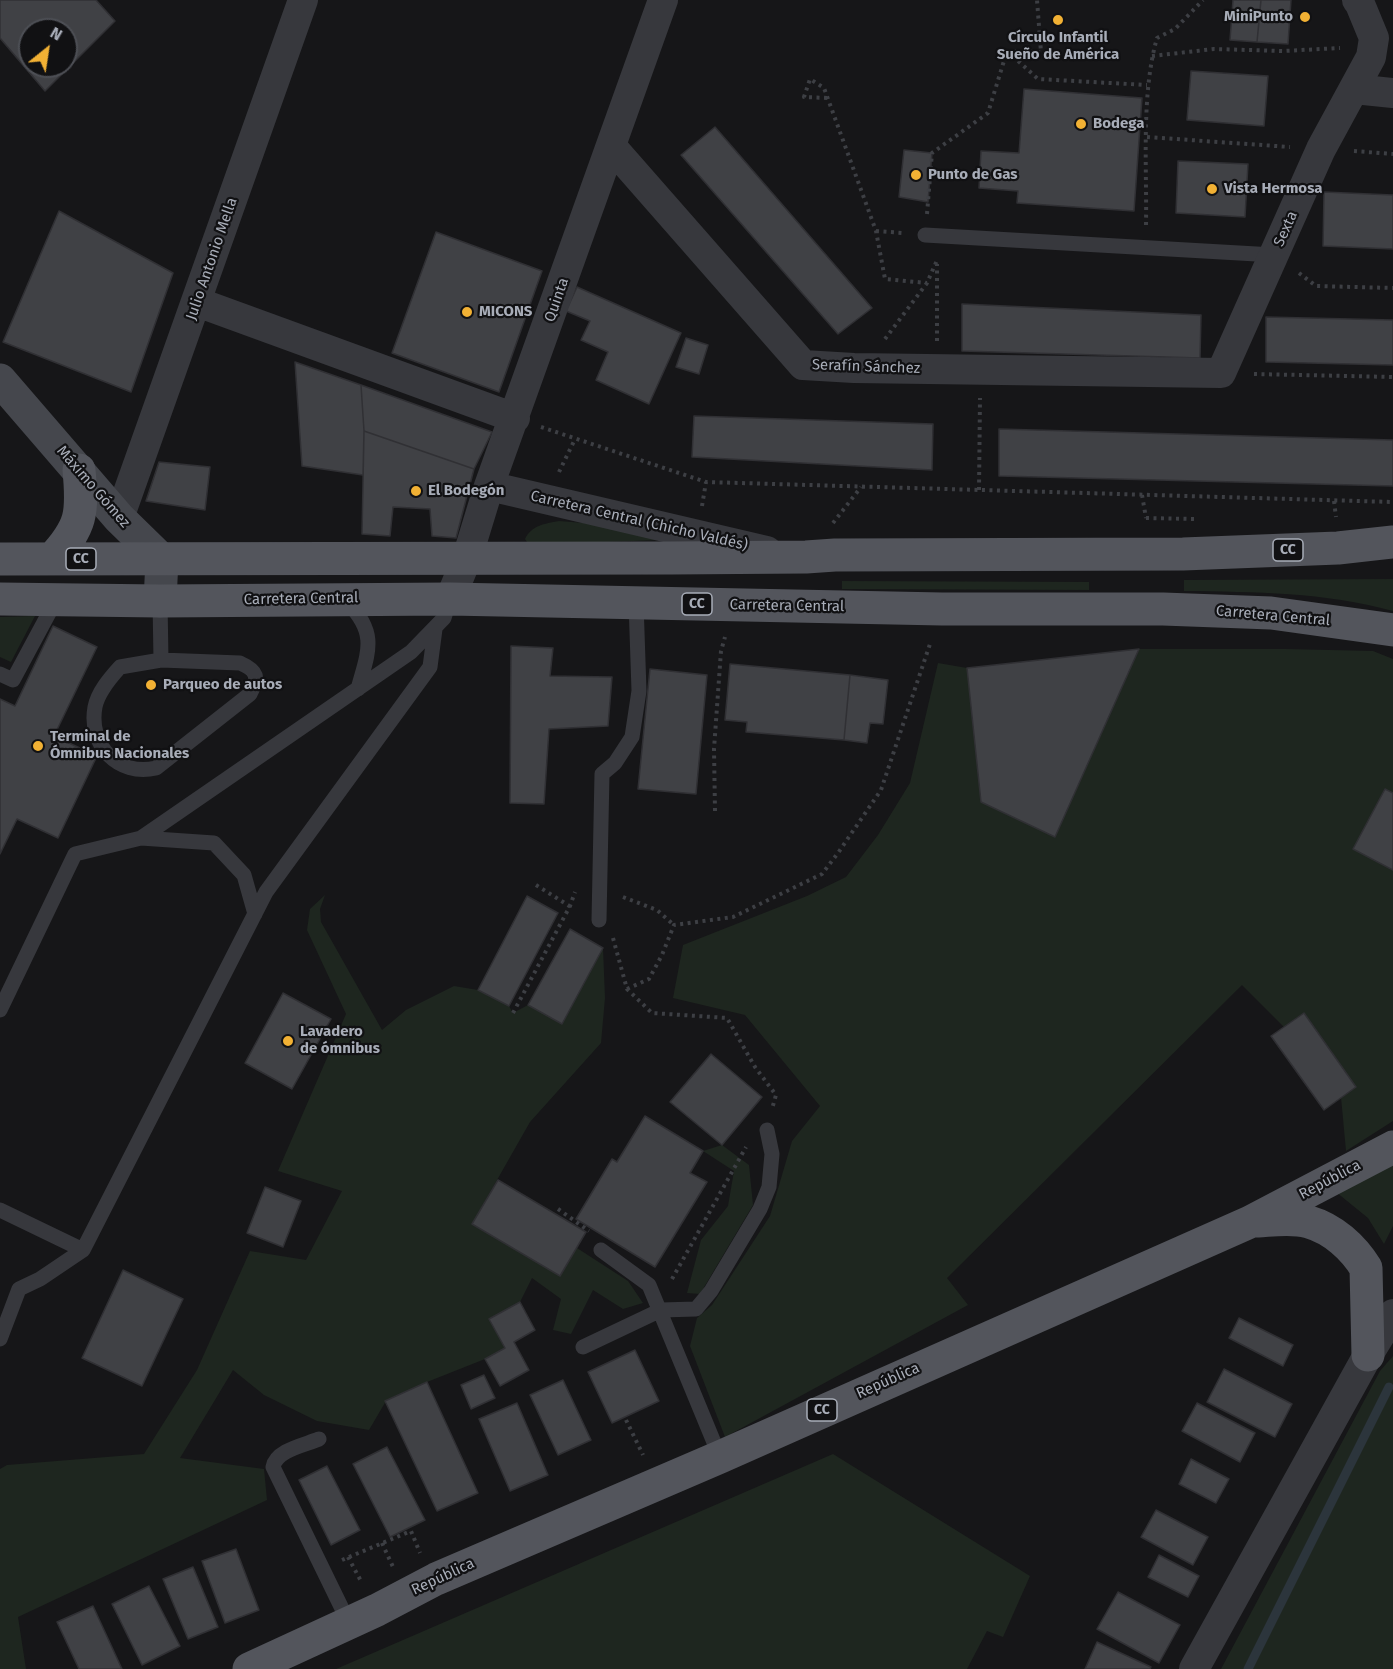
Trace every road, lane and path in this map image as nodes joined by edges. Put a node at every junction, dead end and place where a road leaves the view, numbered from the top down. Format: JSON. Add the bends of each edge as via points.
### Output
{"nodes":[{"id":1,"x":303,"y":0,"type":"edge"},
{"id":2,"x":663,"y":0,"type":"edge"},
{"id":3,"x":1037,"y":0,"type":"edge"},
{"id":4,"x":1203,"y":0,"type":"edge"},
{"id":5,"x":1357,"y":0,"type":"edge"},
{"id":6,"x":1374,"y":38,"type":"junction"},
{"id":7,"x":1007,"y":51,"type":"junction"},
{"id":8,"x":1152,"y":56,"type":"junction"},
{"id":9,"x":1148,"y":85,"type":"junction"},
{"id":10,"x":1354,"y":89,"type":"junction"},
{"id":11,"x":1393,"y":93,"type":"edge"},
{"id":12,"x":827,"y":98,"type":"junction"},
{"id":13,"x":1147,"y":138,"type":"junction"},
{"id":14,"x":611,"y":146,"type":"junction"},
{"id":15,"x":1321,"y":149,"type":"junction"},
{"id":16,"x":1393,"y":154,"type":"edge"},
{"id":17,"x":876,"y":231,"type":"junction"},
{"id":18,"x":925,"y":235,"type":"junction"},
{"id":19,"x":949,"y":236,"type":"junction"},
{"id":20,"x":1146,"y":246,"type":"junction"},
{"id":21,"x":1274,"y":255,"type":"junction"},
{"id":22,"x":937,"y":261,"type":"junction"},
{"id":23,"x":927,"y":283,"type":"junction"},
{"id":24,"x":1393,"y":288,"type":"edge"},
{"id":25,"x":197,"y":302,"type":"junction"},
{"id":26,"x":854,"y":368,"type":"junction"},
{"id":27,"x":936,"y":369,"type":"junction"},
{"id":28,"x":980,"y":369,"type":"junction"},
{"id":29,"x":1221,"y":373,"type":"junction"},
{"id":30,"x":1393,"y":377,"type":"edge"},
{"id":31,"x":0,"y":380,"type":"edge"},
{"id":32,"x":515,"y":418,"type":"junction"},
{"id":33,"x":79,"y":470,"type":"junction"},
{"id":34,"x":489,"y":486,"type":"junction"},
{"id":35,"x":979,"y":490,"type":"junction"},
{"id":36,"x":1393,"y":502,"type":"edge"},
{"id":37,"x":119,"y":518,"type":"junction"},
{"id":38,"x":1393,"y":542,"type":"edge"},
{"id":39,"x":788,"y":556,"type":"junction"},
{"id":40,"x":467,"y":558,"type":"junction"},
{"id":41,"x":0,"y":559,"type":"edge"},
{"id":42,"x":52,"y":559,"type":"junction"},
{"id":43,"x":162,"y":560,"type":"junction"},
{"id":44,"x":344,"y":598,"type":"junction"},
{"id":45,"x":0,"y":599,"type":"edge"},
{"id":46,"x":57,"y":599,"type":"junction"},
{"id":47,"x":450,"y":599,"type":"junction"},
{"id":48,"x":159,"y":601,"type":"junction"},
{"id":49,"x":636,"y":602,"type":"junction"},
{"id":50,"x":735,"y":605,"type":"junction"},
{"id":51,"x":942,"y":609,"type":"junction"},
{"id":52,"x":435,"y":629,"type":"junction"},
{"id":53,"x":1393,"y":630,"type":"edge"},
{"id":54,"x":161,"y":660,"type":"junction"},
{"id":55,"x":0,"y":674,"type":"edge"},
{"id":56,"x":358,"y":689,"type":"junction"},
{"id":57,"x":715,"y":811,"type":"dead end"},
{"id":58,"x":141,"y":838,"type":"junction"},
{"id":59,"x":600,"y":880,"type":"junction"},
{"id":60,"x":536,"y":885,"type":"dead end"},
{"id":61,"x":576,"y":890,"type":"dead end"},
{"id":62,"x":570,"y":906,"type":"junction"},
{"id":63,"x":255,"y":914,"type":"junction"},
{"id":64,"x":599,"y":920,"type":"junction"},
{"id":65,"x":674,"y":926,"type":"junction"},
{"id":66,"x":627,"y":989,"type":"junction"},
{"id":67,"x":0,"y":1010,"type":"edge"},
{"id":68,"x":513,"y":1013,"type":"dead end"},
{"id":69,"x":776,"y":1095,"type":"junction"},
{"id":70,"x":766,"y":1123,"type":"junction"},
{"id":71,"x":747,"y":1147,"type":"dead end"},
{"id":72,"x":1393,"y":1147,"type":"edge"},
{"id":73,"x":0,"y":1210,"type":"edge"},
{"id":74,"x":1250,"y":1222,"type":"junction"},
{"id":75,"x":83,"y":1250,"type":"junction"},
{"id":76,"x":601,"y":1250,"type":"dead end"},
{"id":77,"x":1393,"y":1291,"type":"edge"},
{"id":78,"x":659,"y":1307,"type":"junction"},
{"id":79,"x":1393,"y":1314,"type":"edge"},
{"id":80,"x":0,"y":1339,"type":"edge"},
{"id":81,"x":583,"y":1347,"type":"dead end"},
{"id":82,"x":1368,"y":1355,"type":"junction"},
{"id":83,"x":626,"y":1420,"type":"dead end"},
{"id":84,"x":319,"y":1439,"type":"dead end"},
{"id":85,"x":720,"y":1456,"type":"junction"},
{"id":86,"x":657,"y":1483,"type":"junction"},
{"id":87,"x":322,"y":1568,"type":"junction"},
{"id":88,"x":436,"y":1579,"type":"junction"},
{"id":89,"x":349,"y":1623,"type":"junction"},
{"id":90,"x":249,"y":1669,"type":"edge"},
{"id":91,"x":1194,"y":1669,"type":"edge"}],
"edges":[{"from":1,"to":25,"type":"street","name":"Julio Antonio Mella"},
{"from":2,"to":14,"type":"street","name":"Quinta"},
{"from":3,"to":7,"type":"path","via":[[1041,52]]},
{"from":4,"to":8,"type":"path","via":[[1175,28],[1157,38]]},
{"from":5,"to":6,"type":"street"},
{"from":6,"to":8,"type":"path","via":[[1338,48],[1214,49]]},
{"from":6,"to":10,"type":"street","name":"Sexta","via":[[1371,57]]},
{"from":7,"to":9,"type":"path","via":[[1038,80]]},
{"from":7,"to":18,"type":"path","via":[[988,113],[932,153]]},
{"from":8,"to":9,"type":"path"},
{"from":9,"to":13,"type":"path"},
{"from":10,"to":11,"type":"street"},
{"from":10,"to":15,"type":"street","name":"Sexta"},
{"from":12,"to":12,"type":"path","via":[[824,88],[810,79],[804,97]]},
{"from":12,"to":17,"type":"path"},
{"from":13,"to":15,"type":"path"},
{"from":13,"to":20,"type":"path"},
{"from":14,"to":26,"type":"street","name":"Serafín Sánchez","via":[[803,365]]},
{"from":14,"to":32,"type":"street","name":"Quinta"},
{"from":15,"to":16,"type":"path"},
{"from":15,"to":21,"type":"street","name":"Sexta"},
{"from":17,"to":18,"type":"path"},
{"from":17,"to":23,"type":"path","via":[[885,279]]},
{"from":18,"to":19,"type":"lane"},
{"from":19,"to":20,"type":"lane"},
{"from":19,"to":22,"type":"path"},
{"from":20,"to":21,"type":"lane"},
{"from":21,"to":24,"type":"path","via":[[1316,286]]},
{"from":21,"to":29,"type":"street","name":"Sexta"},
{"from":22,"to":23,"type":"path"},
{"from":22,"to":27,"type":"path"},
{"from":23,"to":26,"type":"path","via":[[887,337]]},
{"from":25,"to":32,"type":"street"},
{"from":25,"to":37,"type":"street","name":"Julio Antonio Mella"},
{"from":26,"to":27,"type":"street","name":"Serafín Sánchez"},
{"from":27,"to":28,"type":"street","name":"Serafín Sánchez"},
{"from":28,"to":29,"type":"street","name":"Serafín Sánchez"},
{"from":28,"to":35,"type":"path"},
{"from":29,"to":30,"type":"path"},
{"from":31,"to":33,"type":"main road","name":"Máximo Gómez"},
{"from":32,"to":34,"type":"street","name":"Quinta"},
{"from":32,"to":35,"type":"path","via":[[706,482]]},
{"from":33,"to":37,"type":"main road","name":"Máximo Gómez"},
{"from":33,"to":42,"type":"main road","via":[[82,502],[77,525]]},
{"from":34,"to":39,"type":"street","name":"Carretera Central (Chicho Valdés)"},
{"from":34,"to":40,"type":"street","name":"Quinta"},
{"from":35,"to":36,"type":"path"},
{"from":37,"to":43,"type":"main road","name":"Máximo Gómez"},
{"from":38,"to":39,"type":"main road","number":"CC","via":[[1183,554]]},
{"from":39,"to":40,"type":"main road","number":"CC"},
{"from":40,"to":43,"type":"main road","number":"CC"},
{"from":40,"to":47,"type":"street","name":"Quinta"},
{"from":41,"to":42,"type":"main road","number":"CC"},
{"from":42,"to":43,"type":"main road","number":"CC"},
{"from":43,"to":48,"type":"main road"},
{"from":44,"to":47,"type":"main road","name":"Carretera Central","number":"CC"},
{"from":44,"to":48,"type":"main road","name":"Carretera Central","number":"CC"},
{"from":44,"to":56,"type":"lane","via":[[361,616],[369,640]]},
{"from":45,"to":46,"type":"main road","name":"Carretera Central","number":"CC"},
{"from":46,"to":48,"type":"main road","name":"Carretera Central","number":"CC"},
{"from":46,"to":55,"type":"lane","via":[[13,680]]},
{"from":47,"to":49,"type":"main road","name":"Carretera Central","number":"CC"},
{"from":47,"to":52,"type":"lane","via":[[444,618]]},
{"from":48,"to":54,"type":"lane"},
{"from":49,"to":50,"type":"main road","name":"Carretera Central","number":"CC"},
{"from":49,"to":59,"type":"lane","via":[[639,691],[632,737],[615,763],[602,774]]},
{"from":50,"to":51,"type":"main road","name":"Carretera Central","number":"CC"},
{"from":50,"to":57,"type":"path","via":[[721,651],[714,749]]},
{"from":51,"to":53,"type":"main road","name":"Carretera Central","number":"CC","via":[[1271,613]]},
{"from":51,"to":65,"type":"path","via":[[881,790],[822,874],[733,917]]},
{"from":52,"to":56,"type":"lane","via":[[411,652]]},
{"from":52,"to":63,"type":"lane","via":[[430,667],[266,892]]},
{"from":54,"to":54,"type":"lane","via":[[120,667],[95,706],[94,732],[105,753],[121,765],[143,771],[156,768],[250,694],[256,682],[256,674],[240,663]]},
{"from":56,"to":58,"type":"lane"},
{"from":58,"to":63,"type":"lane","via":[[214,843],[244,875]]},
{"from":58,"to":67,"type":"lane","via":[[75,854]]},
{"from":59,"to":64,"type":"lane"},
{"from":59,"to":65,"type":"path","via":[[608,891],[657,910]]},
{"from":60,"to":62,"type":"path"},
{"from":61,"to":62,"type":"path"},
{"from":62,"to":64,"type":"path"},
{"from":62,"to":68,"type":"path"},
{"from":63,"to":75,"type":"lane"},
{"from":64,"to":66,"type":"path","via":[[610,925]]},
{"from":65,"to":66,"type":"path","via":[[649,979]]},
{"from":66,"to":69,"type":"path","via":[[652,1013],[727,1018]]},
{"from":69,"to":70,"type":"path"},
{"from":69,"to":70,"type":"path"},
{"from":70,"to":78,"type":"lane","via":[[772,1154],[769,1187],[754,1218],[696,1309]]},
{"from":71,"to":78,"type":"path"},
{"from":72,"to":74,"type":"main road","name":"República","number":"CC"},
{"from":73,"to":75,"type":"lane"},
{"from":74,"to":82,"type":"main road","via":[[1309,1222],[1345,1241],[1366,1268]]},
{"from":74,"to":85,"type":"main road","name":"República","number":"CC"},
{"from":75,"to":80,"type":"lane","via":[[19,1290]]},
{"from":76,"to":78,"type":"lane","via":[[649,1285]]},
{"from":77,"to":82,"type":"street"},
{"from":78,"to":81,"type":"lane"},
{"from":78,"to":85,"type":"lane"},
{"from":79,"to":82,"type":"street"},
{"from":82,"to":91,"type":"street"},
{"from":83,"to":86,"type":"path"},
{"from":84,"to":87,"type":"lane","via":[[280,1455],[273,1467]]},
{"from":85,"to":86,"type":"main road","name":"República","number":"CC"},
{"from":86,"to":88,"type":"main road","name":"República","number":"CC"},
{"from":87,"to":88,"type":"path","via":[[411,1531],[429,1575]]},
{"from":87,"to":89,"type":"lane"},
{"from":88,"to":89,"type":"main road","name":"República","number":"CC"},
{"from":89,"to":90,"type":"main road","name":"República","number":"CC"}]}
